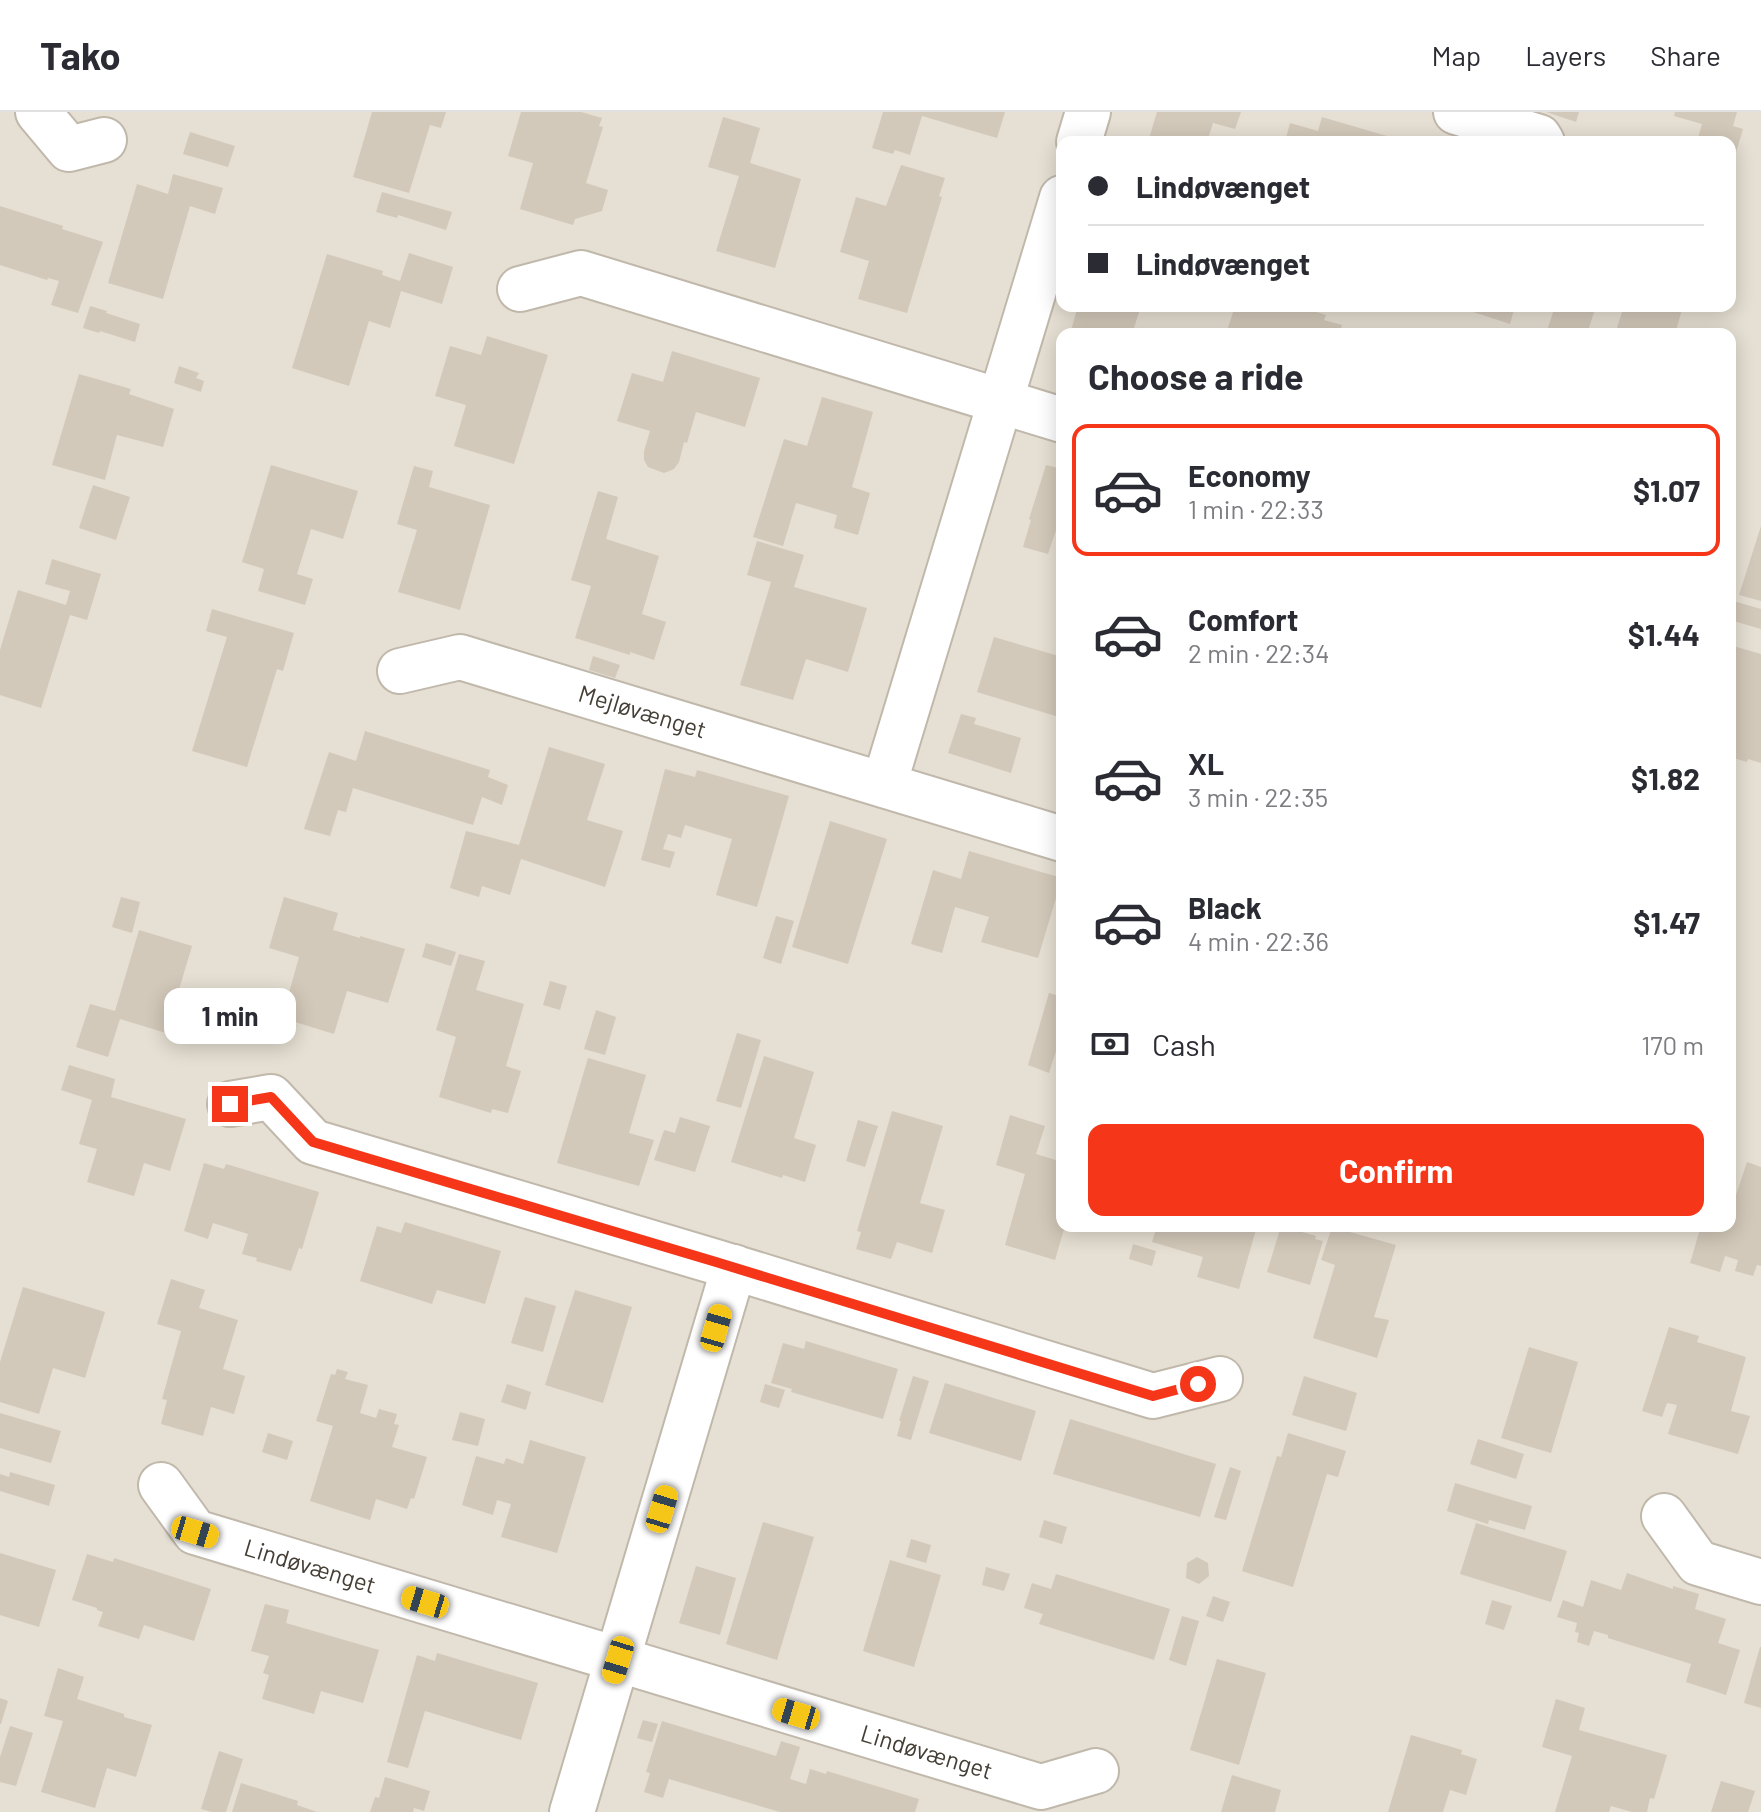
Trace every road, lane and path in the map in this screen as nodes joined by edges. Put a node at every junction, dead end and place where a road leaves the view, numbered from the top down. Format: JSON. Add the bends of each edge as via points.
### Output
{"nodes":[{"id":1,"x":38,"y":112,"type":"edge"},
{"id":2,"x":1088,"y":112,"type":"edge"},
{"id":3,"x":1456,"y":112,"type":"edge"},
{"id":4,"x":1081,"y":136,"type":"edge"},
{"id":5,"x":1536,"y":136,"type":"edge"},
{"id":6,"x":104,"y":140,"type":"dead end"},
{"id":7,"x":1056,"y":218,"type":"edge"},
{"id":8,"x":520,"y":289,"type":"dead end"},
{"id":9,"x":1001,"y":401,"type":"junction"},
{"id":10,"x":1056,"y":418,"type":"edge"},
{"id":11,"x":400,"y":671,"type":"dead end"},
{"id":12,"x":884,"y":785,"type":"junction"},
{"id":13,"x":1056,"y":837,"type":"edge"},
{"id":14,"x":230,"y":1104,"type":"dead end"},
{"id":15,"x":734,"y":1267,"type":"junction"},
{"id":16,"x":1220,"y":1379,"type":"dead end"},
{"id":17,"x":161,"y":1485,"type":"dead end"},
{"id":18,"x":1664,"y":1516,"type":"dead end"},
{"id":19,"x":1761,"y":1582,"type":"edge"},
{"id":20,"x":618,"y":1660,"type":"junction"},
{"id":21,"x":1096,"y":1771,"type":"dead end"},
{"id":22,"x":572,"y":1812,"type":"edge"}],
"edges":[{"from":1,"to":6,"type":"street","via":[[69,149]]},
{"from":2,"to":4,"type":"street"},
{"from":3,"to":5,"type":"street"},
{"from":7,"to":9,"type":"street"},
{"from":8,"to":9,"type":"street","via":[[581,273]]},
{"from":9,"to":10,"type":"street"},
{"from":9,"to":12,"type":"street"},
{"from":11,"to":12,"type":"street","name":"Mejløvænget","via":[[460,657]]},
{"from":12,"to":13,"type":"street","name":"Mejløvænget"},
{"from":14,"to":15,"type":"street","via":[[271,1097],[313,1142]]},
{"from":15,"to":16,"type":"street","via":[[1153,1396]]},
{"from":15,"to":20,"type":"street"},
{"from":17,"to":20,"type":"street","name":"Lindøvænget","via":[[195,1532]]},
{"from":18,"to":19,"type":"street","via":[[1698,1563]]},
{"from":20,"to":21,"type":"street","name":"Lindøvænget","via":[[1041,1787]]},
{"from":20,"to":22,"type":"street"}]}
